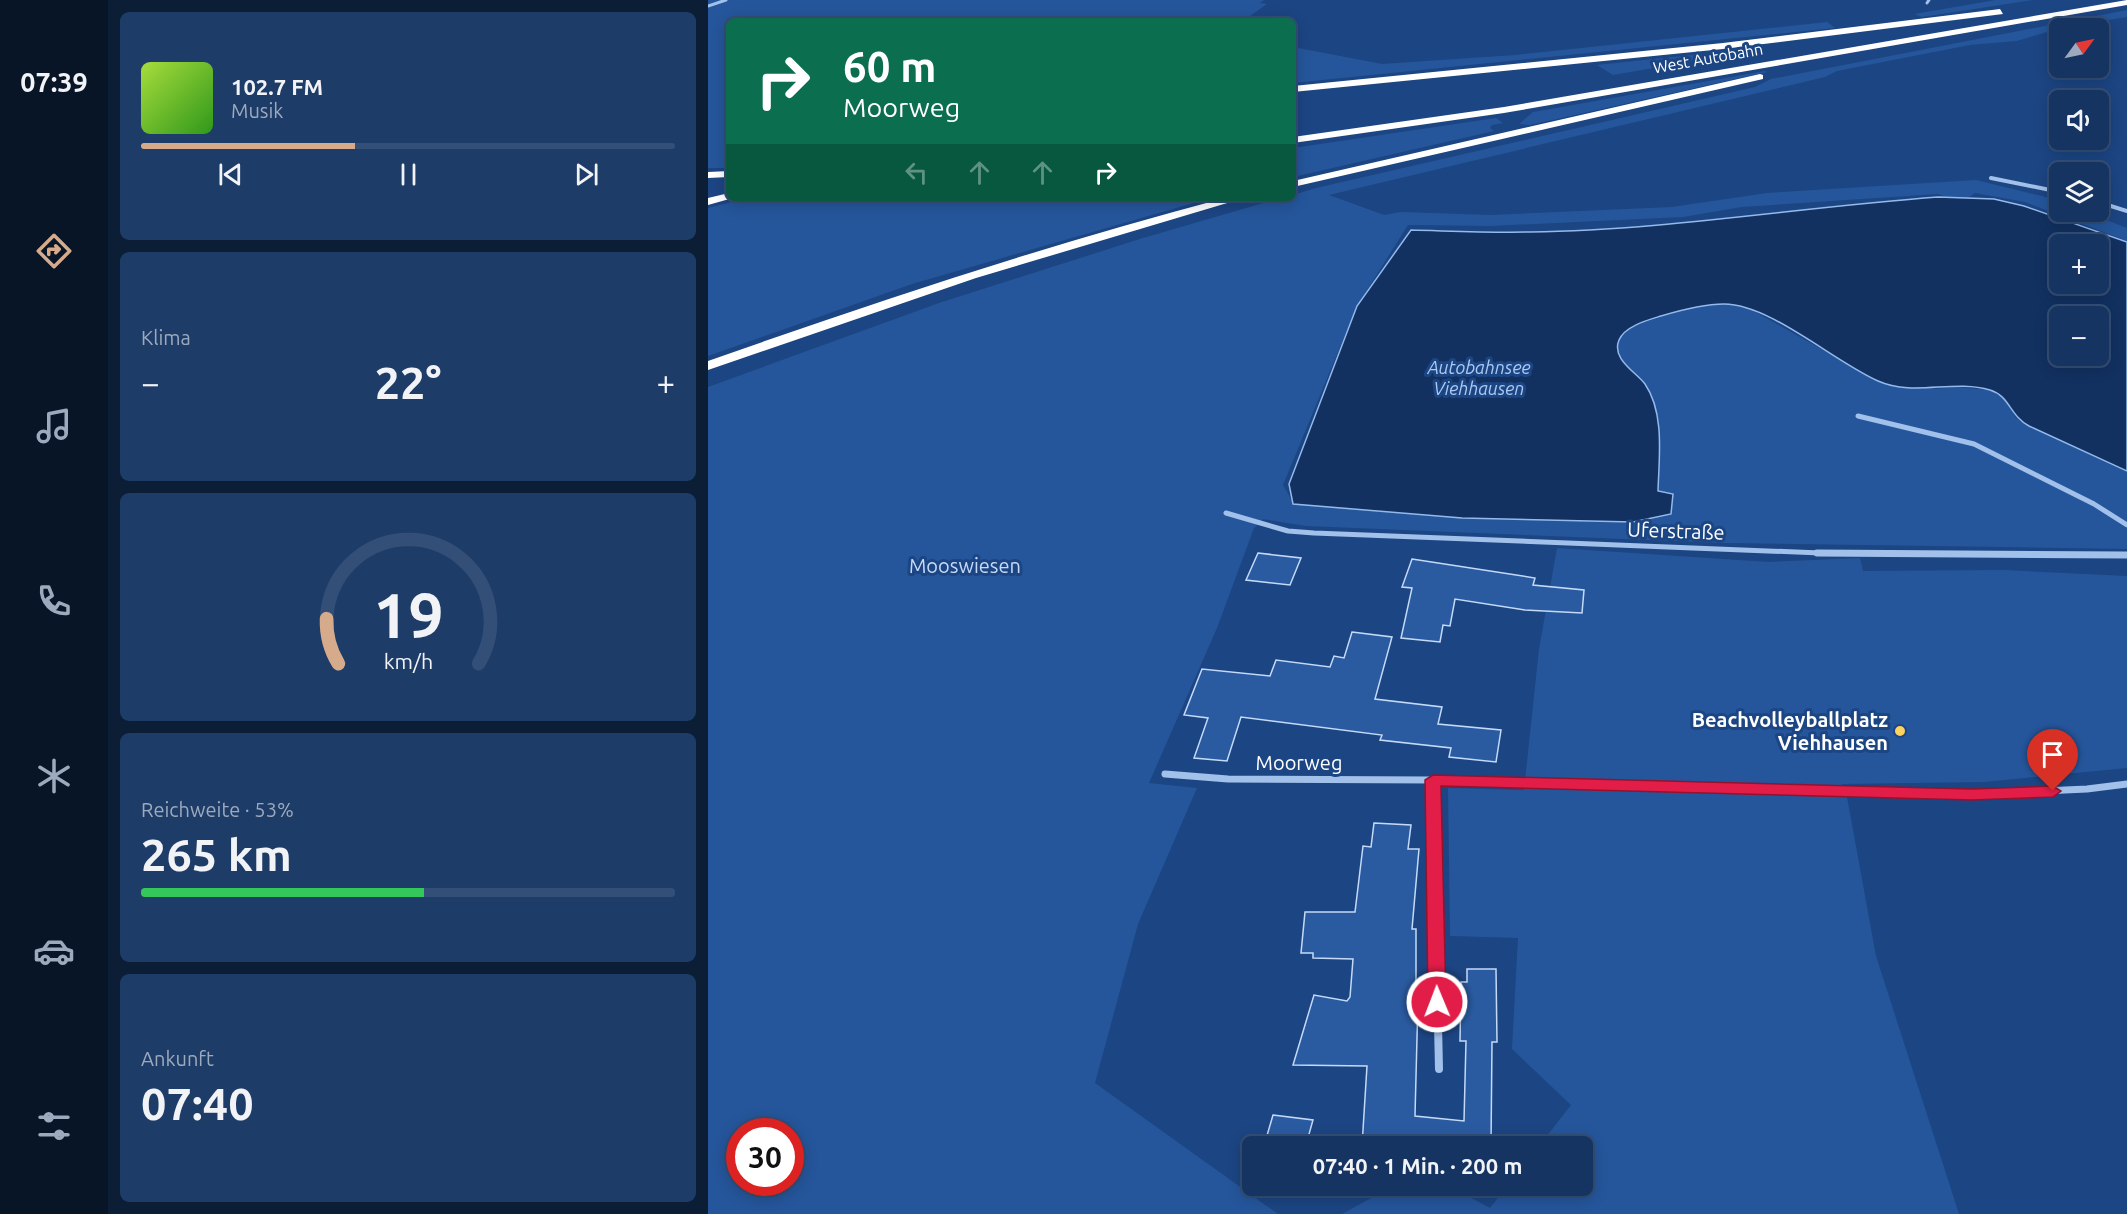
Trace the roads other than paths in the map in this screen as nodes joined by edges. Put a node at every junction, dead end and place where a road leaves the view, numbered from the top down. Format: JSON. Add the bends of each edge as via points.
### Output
{"nodes":[{"id":1,"x":726,"y":0,"type":"edge"},
{"id":2,"x":2127,"y":2,"type":"edge"},
{"id":3,"x":708,"y":6,"type":"edge"},
{"id":4,"x":2011,"y":11,"type":"dead end"},
{"id":5,"x":2000,"y":12,"type":"junction"},
{"id":6,"x":2043,"y":18,"type":"junction"},
{"id":7,"x":1296,"y":89,"type":"edge"},
{"id":8,"x":1296,"y":129,"type":"edge"},
{"id":9,"x":1296,"y":140,"type":"edge"},
{"id":10,"x":726,"y":174,"type":"edge"},
{"id":11,"x":708,"y":175,"type":"edge"},
{"id":12,"x":1991,"y":178,"type":"dead end"},
{"id":13,"x":1296,"y":183,"type":"edge"},
{"id":14,"x":726,"y":184,"type":"edge"},
{"id":15,"x":708,"y":185,"type":"edge"},
{"id":16,"x":2049,"y":190,"type":"edge"},
{"id":17,"x":726,"y":197,"type":"edge"},
{"id":18,"x":1227,"y":201,"type":"edge"},
{"id":19,"x":708,"y":202,"type":"edge"},
{"id":20,"x":2109,"y":205,"type":"edge"},
{"id":21,"x":2127,"y":211,"type":"edge"},
{"id":22,"x":708,"y":366,"type":"edge"},
{"id":23,"x":1858,"y":416,"type":"dead end"},
{"id":24,"x":1226,"y":513,"type":"dead end"},
{"id":25,"x":2127,"y":525,"type":"edge"},
{"id":26,"x":2127,"y":555,"type":"edge"},
{"id":27,"x":1166,"y":774,"type":"dead end"},
{"id":28,"x":1433,"y":780,"type":"junction"},
{"id":29,"x":2127,"y":784,"type":"edge"},
{"id":30,"x":1438,"y":1069,"type":"dead end"}],
"edges":[{"from":1,"to":3,"type":"street"},
{"from":2,"to":6,"type":"highway","name":"West Autobahn"},
{"from":4,"to":5,"type":"highway","name":"West Autobahn"},
{"from":5,"to":7,"type":"highway","via":[[1735,44]]},
{"from":5,"to":8,"type":"highway","name":"West Autobahn","via":[[1985,18],[1538,95]]},
{"from":6,"to":9,"type":"highway","name":"West Autobahn","via":[[1504,110]]},
{"from":6,"to":13,"type":"highway","via":[[1760,77]]},
{"from":10,"to":11,"type":"highway"},
{"from":12,"to":16,"type":"street"},
{"from":14,"to":15,"type":"highway"},
{"from":17,"to":19,"type":"highway"},
{"from":18,"to":22,"type":"highway","via":[[996,267]]},
{"from":20,"to":21,"type":"street"},
{"from":23,"to":25,"type":"street","via":[[1974,444],[2094,504]]},
{"from":24,"to":26,"type":"street","name":"Uferstraße","via":[[1288,531],[1314,533],[1821,553]]},
{"from":27,"to":28,"type":"street","name":"Moorweg","via":[[1228,779]]},
{"from":28,"to":29,"type":"street","name":"Moorweg","via":[[1972,794]]},
{"from":28,"to":30,"type":"street"}]}
